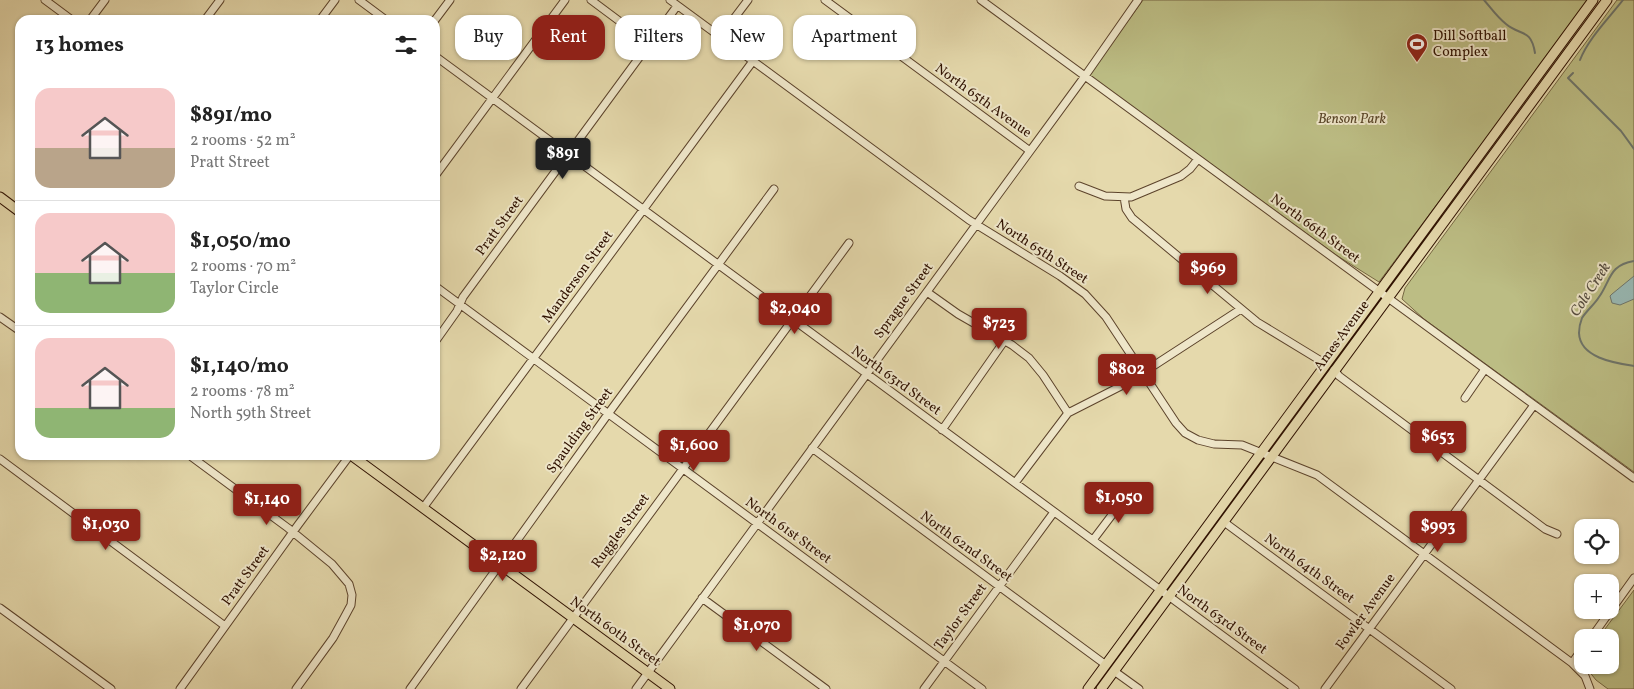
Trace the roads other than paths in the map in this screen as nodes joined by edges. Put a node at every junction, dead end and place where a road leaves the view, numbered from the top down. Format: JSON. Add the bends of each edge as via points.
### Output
{"nodes":[{"id":1,"x":45,"y":0,"type":"edge"},
{"id":2,"x":105,"y":0,"type":"edge"},
{"id":3,"x":220,"y":0,"type":"edge"},
{"id":4,"x":335,"y":0,"type":"edge"},
{"id":5,"x":359,"y":0,"type":"edge"},
{"id":6,"x":450,"y":0,"type":"edge"},
{"id":7,"x":565,"y":0,"type":"edge"},
{"id":8,"x":591,"y":0,"type":"edge"},
{"id":9,"x":670,"y":0,"type":"edge"},
{"id":10,"x":748,"y":0,"type":"edge"},
{"id":11,"x":825,"y":0,"type":"edge"},
{"id":12,"x":981,"y":0,"type":"edge"},
{"id":13,"x":1138,"y":0,"type":"edge"},
{"id":14,"x":1593,"y":0,"type":"edge"},
{"id":15,"x":1607,"y":0,"type":"edge"},
{"id":16,"x":677,"y":6,"type":"junction"},
{"id":17,"x":65,"y":15,"type":"edge"},
{"id":18,"x":94,"y":15,"type":"edge"},
{"id":19,"x":209,"y":15,"type":"edge"},
{"id":20,"x":324,"y":15,"type":"edge"},
{"id":21,"x":379,"y":15,"type":"edge"},
{"id":22,"x":439,"y":15,"type":"edge"},
{"id":23,"x":671,"y":15,"type":"edge"},
{"id":24,"x":737,"y":15,"type":"edge"},
{"id":25,"x":615,"y":18,"type":"edge"},
{"id":26,"x":711,"y":31,"type":"edge"},
{"id":27,"x":440,"y":60,"type":"edge"},
{"id":28,"x":638,"y":60,"type":"edge"},
{"id":29,"x":753,"y":61,"type":"joint"},
{"id":30,"x":1085,"y":76,"type":"junction"},
{"id":31,"x":493,"y":98,"type":"junction"},
{"id":32,"x":1030,"y":151,"type":"junction"},
{"id":33,"x":568,"y":155,"type":"junction"},
{"id":34,"x":1198,"y":159,"type":"junction"},
{"id":35,"x":440,"y":169,"type":"edge"},
{"id":36,"x":1079,"y":186,"type":"dead end"},
{"id":37,"x":774,"y":189,"type":"dead end"},
{"id":38,"x":0,"y":197,"type":"edge"},
{"id":39,"x":1124,"y":197,"type":"junction"},
{"id":40,"x":15,"y":208,"type":"edge"},
{"id":41,"x":643,"y":210,"type":"junction"},
{"id":42,"x":976,"y":224,"type":"junction"},
{"id":43,"x":849,"y":243,"type":"dead end"},
{"id":44,"x":717,"y":265,"type":"junction"},
{"id":45,"x":440,"y":290,"type":"edge"},
{"id":46,"x":1379,"y":291,"type":"junction"},
{"id":47,"x":926,"y":292,"type":"junction"},
{"id":48,"x":1388,"y":297,"type":"junction"},
{"id":49,"x":460,"y":305,"type":"junction"},
{"id":50,"x":1241,"y":309,"type":"junction"},
{"id":51,"x":0,"y":317,"type":"edge"},
{"id":52,"x":792,"y":320,"type":"junction"},
{"id":53,"x":15,"y":328,"type":"edge"},
{"id":54,"x":440,"y":335,"type":"edge"},
{"id":55,"x":1005,"y":340,"type":"junction"},
{"id":56,"x":533,"y":359,"type":"junction"},
{"id":57,"x":1326,"y":364,"type":"junction"},
{"id":58,"x":1485,"y":369,"type":"junction"},
{"id":59,"x":1334,"y":370,"type":"junction"},
{"id":60,"x":866,"y":374,"type":"junction"},
{"id":61,"x":1143,"y":374,"type":"junction"},
{"id":62,"x":1465,"y":398,"type":"dead end"},
{"id":63,"x":1534,"y":405,"type":"junction"},
{"id":64,"x":1068,"y":413,"type":"junction"},
{"id":65,"x":608,"y":414,"type":"junction"},
{"id":66,"x":942,"y":430,"type":"junction"},
{"id":67,"x":812,"y":448,"type":"junction"},
{"id":68,"x":1261,"y":453,"type":"junction"},
{"id":69,"x":1272,"y":457,"type":"junction"},
{"id":70,"x":0,"y":459,"type":"edge"},
{"id":71,"x":196,"y":460,"type":"edge"},
{"id":72,"x":347,"y":460,"type":"edge"},
{"id":73,"x":358,"y":460,"type":"edge"},
{"id":74,"x":683,"y":469,"type":"junction"},
{"id":75,"x":1634,"y":478,"type":"edge"},
{"id":76,"x":1479,"y":480,"type":"junction"},
{"id":77,"x":1014,"y":483,"type":"junction"},
{"id":78,"x":1127,"y":495,"type":"dead end"},
{"id":79,"x":423,"y":508,"type":"junction"},
{"id":80,"x":1054,"y":512,"type":"junction"},
{"id":81,"x":1224,"y":522,"type":"junction"},
{"id":82,"x":757,"y":524,"type":"junction"},
{"id":83,"x":293,"y":532,"type":"junction"},
{"id":84,"x":1557,"y":534,"type":"dead end"},
{"id":85,"x":1093,"y":540,"type":"junction"},
{"id":86,"x":1424,"y":554,"type":"junction"},
{"id":87,"x":499,"y":564,"type":"junction"},
{"id":88,"x":1634,"y":578,"type":"edge"},
{"id":89,"x":1000,"y":586,"type":"junction"},
{"id":90,"x":1160,"y":590,"type":"junction"},
{"id":91,"x":1169,"y":596,"type":"junction"},
{"id":92,"x":702,"y":598,"type":"junction"},
{"id":93,"x":0,"y":608,"type":"edge"},
{"id":94,"x":573,"y":618,"type":"junction"},
{"id":95,"x":225,"y":626,"type":"junction"},
{"id":96,"x":1369,"y":629,"type":"junction"},
{"id":97,"x":1597,"y":629,"type":"edge"},
{"id":98,"x":1574,"y":660,"type":"edge"},
{"id":99,"x":944,"y":661,"type":"junction"},
{"id":100,"x":1572,"y":663,"type":"junction"},
{"id":101,"x":1106,"y":665,"type":"junction"},
{"id":102,"x":1114,"y":671,"type":"junction"},
{"id":103,"x":647,"y":673,"type":"junction"},
{"id":104,"x":111,"y":689,"type":"edge"},
{"id":105,"x":180,"y":689,"type":"edge"},
{"id":106,"x":296,"y":689,"type":"edge"},
{"id":107,"x":410,"y":689,"type":"edge"},
{"id":108,"x":521,"y":689,"type":"edge"},
{"id":109,"x":636,"y":689,"type":"edge"},
{"id":110,"x":670,"y":689,"type":"edge"},
{"id":111,"x":826,"y":689,"type":"edge"},
{"id":112,"x":924,"y":689,"type":"edge"},
{"id":113,"x":982,"y":689,"type":"edge"},
{"id":114,"x":1088,"y":689,"type":"edge"},
{"id":115,"x":1101,"y":689,"type":"edge"},
{"id":116,"x":1139,"y":689,"type":"edge"},
{"id":117,"x":1295,"y":689,"type":"edge"},
{"id":118,"x":1325,"y":689,"type":"edge"},
{"id":119,"x":1451,"y":689,"type":"edge"},
{"id":120,"x":1590,"y":689,"type":"edge"}],
"edges":[{"from":1,"to":17,"type":"street"},
{"from":2,"to":18,"type":"street"},
{"from":3,"to":19,"type":"street"},
{"from":4,"to":20,"type":"street"},
{"from":5,"to":21,"type":"street"},
{"from":6,"to":22,"type":"street"},
{"from":7,"to":31,"type":"street"},
{"from":8,"to":25,"type":"street"},
{"from":9,"to":16,"type":"street","name":"North 65th Street"},
{"from":10,"to":24,"type":"street"},
{"from":11,"to":32,"type":"street","name":"North 65th Avenue"},
{"from":12,"to":30,"type":"street","name":"North 66th Street"},
{"from":13,"to":30,"type":"street","name":"Sprague Street"},
{"from":14,"to":46,"type":"main road","name":"Ames Avenue"},
{"from":15,"to":48,"type":"main road","name":"Ames Avenue"},
{"from":16,"to":23,"type":"street","name":"Pratt Street"},
{"from":16,"to":26,"type":"street","name":"North 65th Street"},
{"from":27,"to":31,"type":"street","name":"North 63rd Street"},
{"from":28,"to":33,"type":"street","name":"Pratt Street"},
{"from":29,"to":41,"type":"street","name":"Manderson Street"},
{"from":29,"to":42,"type":"street","name":"North 65th Street"},
{"from":30,"to":32,"type":"street","name":"Sprague Street"},
{"from":30,"to":34,"type":"street","name":"North 66th Street"},
{"from":31,"to":33,"type":"street","name":"North 63rd Street"},
{"from":31,"to":35,"type":"street"},
{"from":32,"to":42,"type":"street","name":"Sprague Street"},
{"from":33,"to":41,"type":"street","name":"North 63rd Street"},
{"from":33,"to":49,"type":"street","name":"Pratt Street"},
{"from":34,"to":39,"type":"street","via":[[1181,176],[1138,195]]},
{"from":34,"to":46,"type":"street","name":"North 66th Street"},
{"from":36,"to":39,"type":"street","via":[[1105,196]]},
{"from":37,"to":44,"type":"street","name":"Spaulding Street"},
{"from":38,"to":40,"type":"main road"},
{"from":39,"to":50,"type":"street","via":[[1132,218]]},
{"from":41,"to":44,"type":"street","name":"North 63rd Street"},
{"from":41,"to":56,"type":"street","name":"Manderson Street"},
{"from":42,"to":47,"type":"street","name":"Sprague Street"},
{"from":42,"to":61,"type":"street","name":"North 65th Street","via":[[1085,294],[1106,317]]},
{"from":43,"to":52,"type":"street","name":"Ruggles Street"},
{"from":44,"to":52,"type":"street","name":"North 63rd Street"},
{"from":44,"to":65,"type":"street","name":"Spaulding Street"},
{"from":45,"to":49,"type":"street","name":"North 61st Street"},
{"from":46,"to":48,"type":"street","name":"North 66th Street"},
{"from":46,"to":57,"type":"main road","name":"Ames Avenue"},
{"from":47,"to":55,"type":"street"},
{"from":47,"to":60,"type":"street","name":"Sprague Street"},
{"from":48,"to":58,"type":"street","name":"North 66th Street"},
{"from":48,"to":59,"type":"main road","name":"Ames Avenue"},
{"from":49,"to":54,"type":"street","name":"Pratt Street"},
{"from":49,"to":56,"type":"street","name":"North 61st Street"},
{"from":50,"to":57,"type":"street","via":[[1268,330]]},
{"from":50,"to":61,"type":"street"},
{"from":51,"to":53,"type":"street"},
{"from":52,"to":60,"type":"street","name":"North 63rd Street"},
{"from":52,"to":74,"type":"street","name":"Ruggles Street"},
{"from":55,"to":64,"type":"street","via":[[1035,364]]},
{"from":55,"to":66,"type":"street"},
{"from":56,"to":65,"type":"street","name":"North 61st Street"},
{"from":56,"to":79,"type":"street","name":"Manderson Street"},
{"from":57,"to":68,"type":"main road","name":"Ames Avenue"},
{"from":58,"to":62,"type":"street"},
{"from":58,"to":63,"type":"street","name":"North 66th Street"},
{"from":59,"to":69,"type":"main road","name":"Ames Avenue"},
{"from":59,"to":76,"type":"street"},
{"from":60,"to":66,"type":"street","name":"North 63rd Street"},
{"from":60,"to":67,"type":"street","name":"Sprague Street"},
{"from":61,"to":64,"type":"street"},
{"from":61,"to":68,"type":"street","name":"North 65th Street","via":[[1185,433],[1204,442],[1242,445]]},
{"from":63,"to":75,"type":"street","name":"North 66th Street"},
{"from":63,"to":76,"type":"street","name":"Fowler Avenue"},
{"from":64,"to":77,"type":"street"},
{"from":65,"to":74,"type":"street","name":"North 61st Street"},
{"from":65,"to":87,"type":"street","name":"Spaulding Street"},
{"from":66,"to":77,"type":"street","name":"North 63rd Street"},
{"from":67,"to":82,"type":"street","name":"Sprague Street"},
{"from":67,"to":89,"type":"street","name":"North 62nd Street"},
{"from":68,"to":69,"type":"street","name":"North 65th Street"},
{"from":68,"to":90,"type":"main road","name":"Ames Avenue"},
{"from":69,"to":81,"type":"main road","name":"Ames Avenue"},
{"from":69,"to":86,"type":"street","name":"North 65th Street","via":[[1317,476]]},
{"from":70,"to":95,"type":"street"},
{"from":71,"to":83,"type":"street"},
{"from":72,"to":83,"type":"street","name":"Pratt Street"},
{"from":73,"to":79,"type":"main road","name":"North 60th Street"},
{"from":74,"to":82,"type":"street","name":"North 61st Street"},
{"from":74,"to":94,"type":"street","name":"Ruggles Street"},
{"from":76,"to":84,"type":"street","via":[[1545,529]]},
{"from":76,"to":86,"type":"street","name":"Fowler Avenue"},
{"from":77,"to":80,"type":"street","name":"North 63rd Street"},
{"from":78,"to":85,"type":"street"},
{"from":79,"to":87,"type":"main road","name":"North 60th Street"},
{"from":80,"to":85,"type":"street","name":"North 63rd Street"},
{"from":80,"to":89,"type":"street","name":"Taylor Street"},
{"from":81,"to":91,"type":"main road","name":"Ames Avenue"},
{"from":81,"to":96,"type":"street","name":"North 64th Street"},
{"from":82,"to":92,"type":"street","name":"Sprague Street"},
{"from":82,"to":99,"type":"street","name":"North 61st Street"},
{"from":83,"to":95,"type":"street","name":"Pratt Street"},
{"from":83,"to":106,"type":"street","via":[[332,564],[349,584],[352,594],[350,605],[333,638]]},
{"from":85,"to":90,"type":"street","name":"North 63rd Street"},
{"from":86,"to":96,"type":"street","name":"Fowler Avenue"},
{"from":86,"to":100,"type":"street","name":"North 65th Street"},
{"from":87,"to":94,"type":"main road","name":"North 60th Street"},
{"from":87,"to":107,"type":"street","name":"Spaulding Street"},
{"from":88,"to":97,"type":"street"},
{"from":89,"to":99,"type":"street","name":"Taylor Street"},
{"from":89,"to":101,"type":"street","name":"North 62nd Street"},
{"from":90,"to":91,"type":"street","name":"North 63rd Street"},
{"from":90,"to":101,"type":"main road","name":"Ames Avenue"},
{"from":91,"to":102,"type":"main road","name":"Ames Avenue"},
{"from":91,"to":117,"type":"street","name":"North 63rd Street"},
{"from":92,"to":103,"type":"street","name":"Sprague Street"},
{"from":92,"to":111,"type":"street"},
{"from":93,"to":104,"type":"street"},
{"from":94,"to":103,"type":"main road","name":"North 60th Street"},
{"from":94,"to":108,"type":"street","name":"Ruggles Street"},
{"from":95,"to":105,"type":"street","name":"Pratt Street"},
{"from":96,"to":118,"type":"street","name":"Fowler Avenue"},
{"from":96,"to":119,"type":"street","name":"North 64th Street"},
{"from":98,"to":100,"type":"street"},
{"from":99,"to":112,"type":"street","name":"Taylor Street"},
{"from":99,"to":113,"type":"street","name":"North 61st Street"},
{"from":100,"to":120,"type":"street","name":"North 65th Street","via":[[1585,676]]},
{"from":101,"to":114,"type":"main road","name":"Ames Avenue"},
{"from":102,"to":115,"type":"main road","name":"Ames Avenue"},
{"from":102,"to":116,"type":"street"},
{"from":103,"to":109,"type":"street","name":"Sprague Street"},
{"from":103,"to":110,"type":"main road","name":"North 60th Street"}]}
